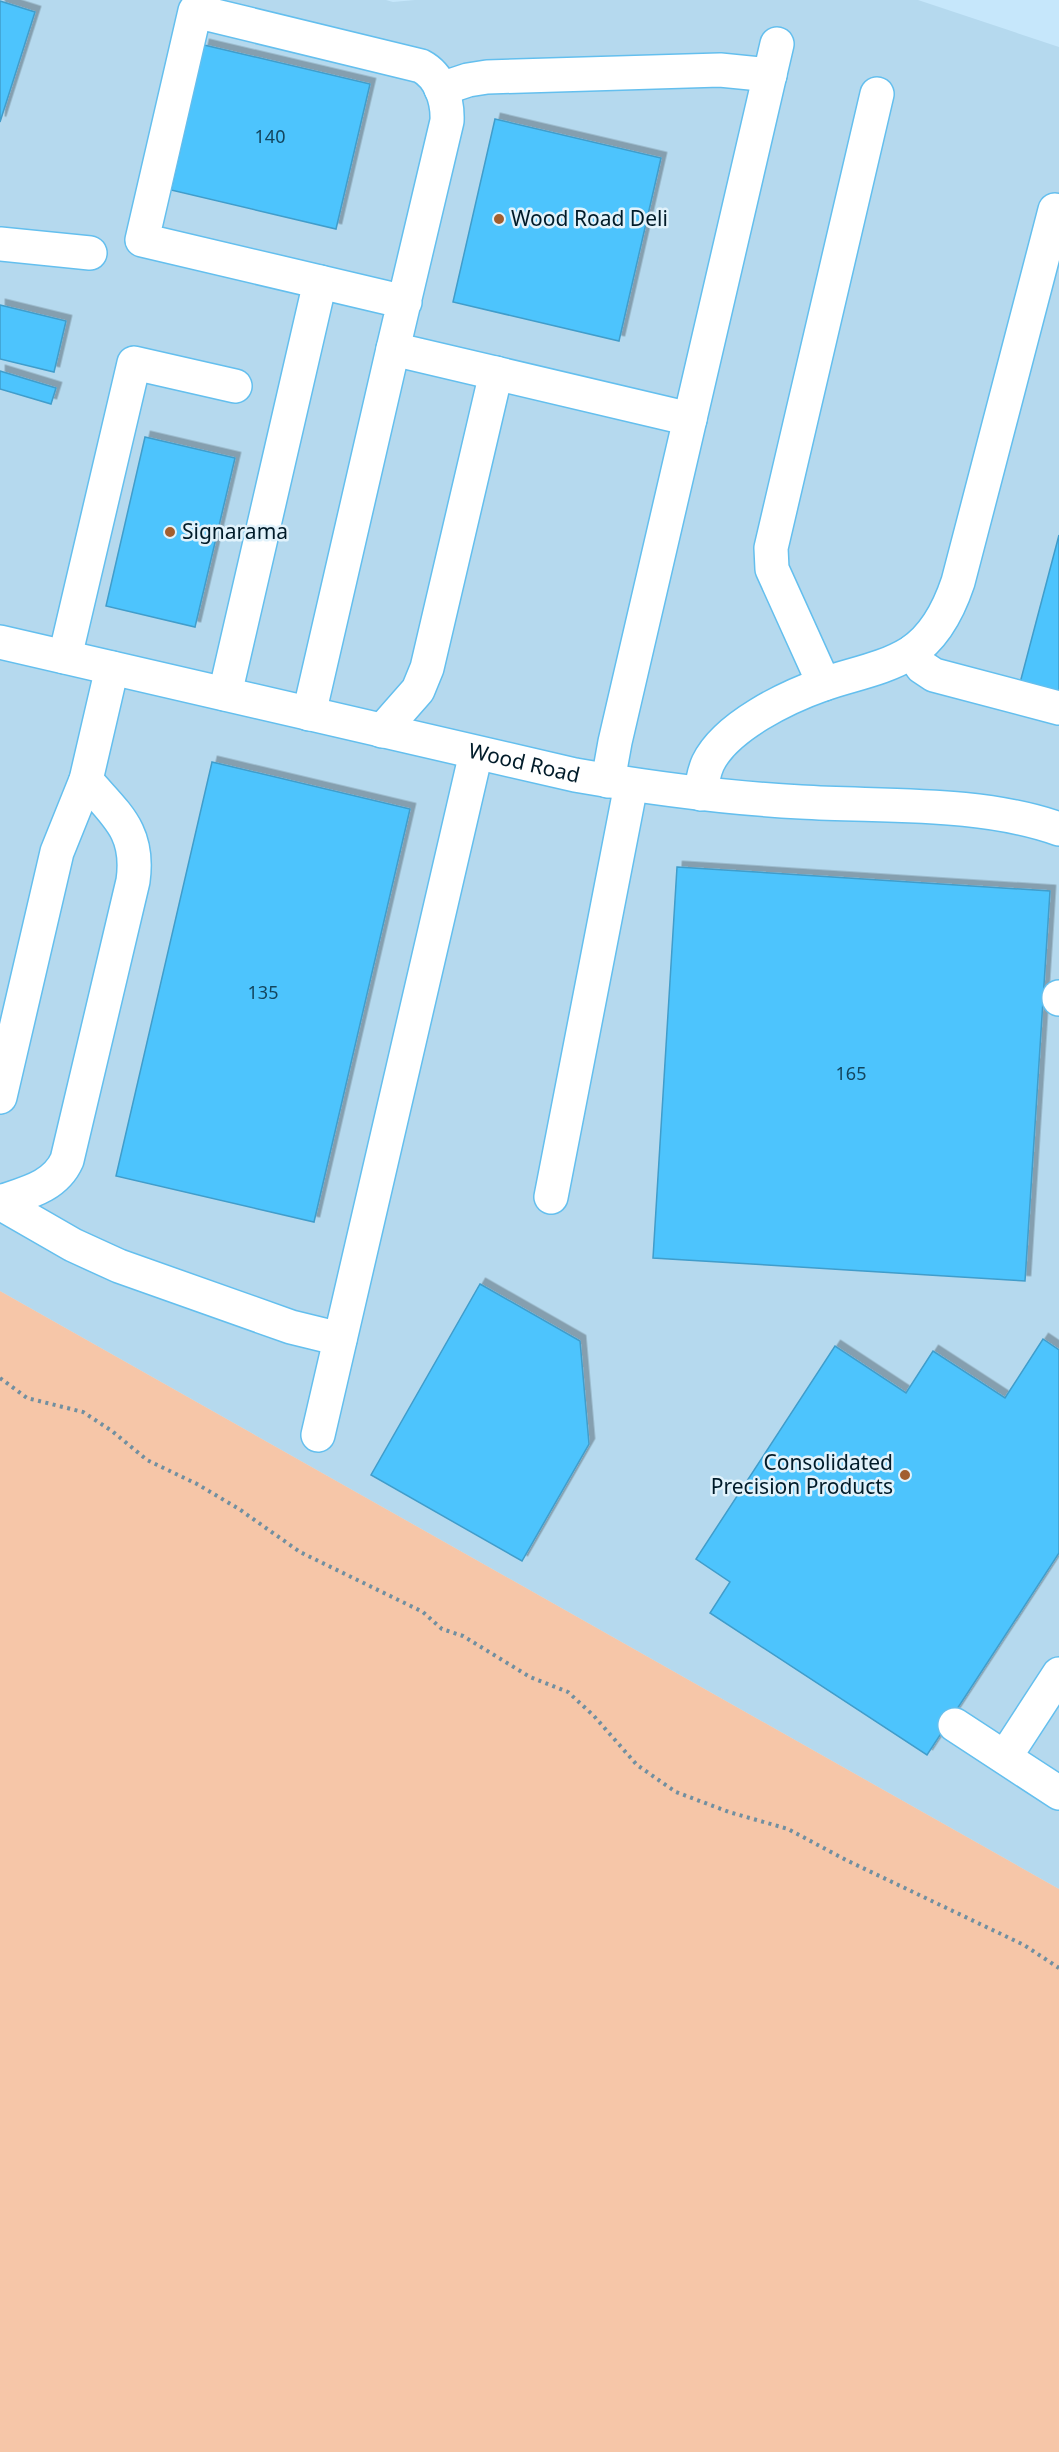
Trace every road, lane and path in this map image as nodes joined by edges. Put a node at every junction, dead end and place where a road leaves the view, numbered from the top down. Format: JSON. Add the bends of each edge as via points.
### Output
{"nodes":[{"id":1,"x":441,"y":89,"type":"junction"},
{"id":2,"x":877,"y":94,"type":"dead end"},
{"id":3,"x":1059,"y":211,"type":"edge"},
{"id":4,"x":0,"y":244,"type":"edge"},
{"id":5,"x":90,"y":253,"type":"dead end"},
{"id":6,"x":320,"y":282,"type":"junction"},
{"id":7,"x":405,"y":302,"type":"junction"},
{"id":8,"x":393,"y":349,"type":"junction"},
{"id":9,"x":496,"y":373,"type":"junction"},
{"id":10,"x":235,"y":386,"type":"dead end"},
{"id":11,"x":690,"y":419,"type":"junction"},
{"id":12,"x":0,"y":642,"type":"edge"},
{"id":13,"x":912,"y":652,"type":"junction"},
{"id":14,"x":66,"y":657,"type":"junction"},
{"id":15,"x":112,"y":668,"type":"junction"},
{"id":16,"x":824,"y":684,"type":"junction"},
{"id":17,"x":225,"y":694,"type":"junction"},
{"id":18,"x":1059,"y":708,"type":"edge"},
{"id":19,"x":309,"y":714,"type":"junction"},
{"id":20,"x":382,"y":731,"type":"junction"},
{"id":21,"x":476,"y":753,"type":"junction"},
{"id":22,"x":86,"y":780,"type":"junction"},
{"id":23,"x":620,"y":783,"type":"junction"},
{"id":24,"x":701,"y":794,"type":"junction"},
{"id":25,"x":1059,"y":830,"type":"edge"},
{"id":26,"x":0,"y":1097,"type":"edge"},
{"id":27,"x":551,"y":1197,"type":"dead end"},
{"id":28,"x":0,"y":1203,"type":"edge"},
{"id":29,"x":340,"y":1340,"type":"junction"},
{"id":30,"x":0,"y":1378,"type":"edge"},
{"id":31,"x":318,"y":1435,"type":"dead end"},
{"id":32,"x":1059,"y":1674,"type":"edge"},
{"id":33,"x":955,"y":1725,"type":"dead end"},
{"id":34,"x":1005,"y":1757,"type":"junction"},
{"id":35,"x":1059,"y":1793,"type":"edge"},
{"id":36,"x":1059,"y":1968,"type":"edge"}],
"edges":[{"from":1,"to":6,"type":"street","via":[[428,69],[414,63],[195,11],[142,240]]},
{"from":1,"to":7,"type":"street","via":[[447,121]]},
{"from":1,"to":11,"type":"street","via":[[487,77],[720,70],[774,60]]},
{"from":2,"to":16,"type":"street","via":[[771,548],[772,569]]},
{"from":3,"to":13,"type":"street","via":[[1055,210],[956,590],[937,626]]},
{"from":4,"to":5,"type":"street"},
{"from":6,"to":7,"type":"street"},
{"from":6,"to":17,"type":"street"},
{"from":7,"to":8,"type":"street"},
{"from":8,"to":9,"type":"street"},
{"from":8,"to":19,"type":"street"},
{"from":9,"to":11,"type":"street"},
{"from":9,"to":20,"type":"street","via":[[427,668],[418,690]]},
{"from":10,"to":14,"type":"street","via":[[134,363]]},
{"from":11,"to":23,"type":"street","via":[[615,742]]},
{"from":12,"to":14,"type":"street","name":"Wood Road"},
{"from":13,"to":16,"type":"street"},
{"from":13,"to":18,"type":"street","via":[[922,667],[934,675]]},
{"from":14,"to":15,"type":"street","name":"Wood Road"},
{"from":15,"to":17,"type":"street","name":"Wood Road"},
{"from":15,"to":22,"type":"street"},
{"from":16,"to":24,"type":"street","via":[[796,694],[734,733],[708,762]]},
{"from":17,"to":19,"type":"street","name":"Wood Road"},
{"from":19,"to":20,"type":"street","name":"Wood Road"},
{"from":20,"to":21,"type":"street","name":"Wood Road"},
{"from":21,"to":23,"type":"street","name":"Wood Road"},
{"from":21,"to":29,"type":"street"},
{"from":22,"to":26,"type":"street","via":[[57,852]]},
{"from":22,"to":28,"type":"street","via":[[126,827],[135,853],[133,880],[67,1160],[56,1178]]},
{"from":23,"to":24,"type":"street","name":"Wood Road"},
{"from":23,"to":27,"type":"street"},
{"from":24,"to":25,"type":"street","name":"Wood Road","via":[[960,810],[1026,819]]},
{"from":28,"to":29,"type":"street","via":[[119,1266],[291,1327]]},
{"from":29,"to":31,"type":"street"},
{"from":30,"to":36,"type":"path","via":[[27,1398],[82,1412],[147,1460],[238,1509],[300,1552],[423,1612],[442,1629],[462,1636],[530,1677],[568,1692],[637,1765],[676,1792],[788,1829],[1024,1945]]},
{"from":32,"to":34,"type":"street"},
{"from":33,"to":34,"type":"street"},
{"from":34,"to":35,"type":"street"}]}
